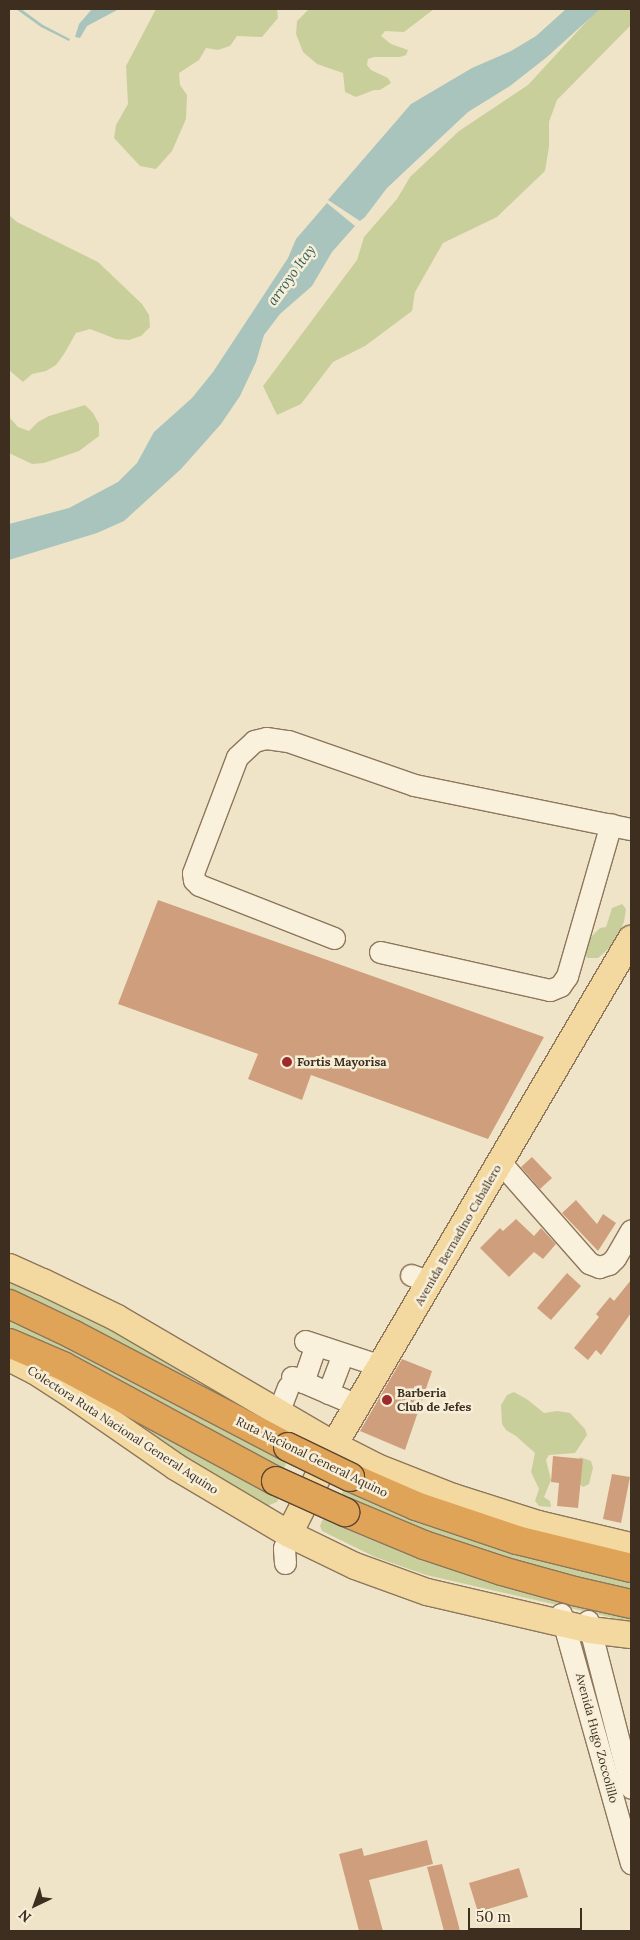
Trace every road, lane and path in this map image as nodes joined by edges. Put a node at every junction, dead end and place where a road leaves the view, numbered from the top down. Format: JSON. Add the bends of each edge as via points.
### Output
{"nodes":[{"id":1,"x":610,"y":824,"type":"junction"},
{"id":2,"x":631,"y":828,"type":"edge"},
{"id":3,"x":334,"y":938,"type":"dead end"},
{"id":4,"x":631,"y":939,"type":"edge"},
{"id":5,"x":380,"y":952,"type":"dead end"},
{"id":6,"x":500,"y":1162,"type":"junction"},
{"id":7,"x":631,"y":1230,"type":"edge"},
{"id":8,"x":9,"y":1268,"type":"edge"},
{"id":9,"x":9,"y":1304,"type":"edge"},
{"id":10,"x":9,"y":1343,"type":"edge"},
{"id":11,"x":343,"y":1354,"type":"junction"},
{"id":12,"x":9,"y":1358,"type":"edge"},
{"id":13,"x":375,"y":1364,"type":"junction"},
{"id":14,"x":294,"y":1382,"type":"junction"},
{"id":15,"x":328,"y":1393,"type":"junction"},
{"id":16,"x":353,"y":1403,"type":"junction"},
{"id":17,"x":278,"y":1413,"type":"junction"},
{"id":18,"x":334,"y":1445,"type":"junction"},
{"id":19,"x":285,"y":1545,"type":"junction"},
{"id":20,"x":631,"y":1546,"type":"edge"},
{"id":21,"x":631,"y":1568,"type":"edge"},
{"id":22,"x":631,"y":1604,"type":"edge"},
{"id":23,"x":576,"y":1622,"type":"junction"},
{"id":24,"x":631,"y":1628,"type":"edge"},
{"id":25,"x":631,"y":1635,"type":"edge"},
{"id":26,"x":602,"y":1716,"type":"junction"},
{"id":27,"x":631,"y":1788,"type":"edge"},
{"id":28,"x":628,"y":1839,"type":"edge"},
{"id":29,"x":631,"y":1863,"type":"edge"}],
"edges":[{"from":1,"to":2,"type":"street"},
{"from":1,"to":3,"type":"street","via":[[414,785],[288,741],[266,738],[254,741],[237,757],[193,873],[194,880],[199,885]]},
{"from":1,"to":5,"type":"street","via":[[567,976],[560,986],[550,990]]},
{"from":4,"to":6,"type":"main road","name":"Avenida Bernadino Caballero"},
{"from":6,"to":7,"type":"street","via":[[589,1263],[599,1267],[609,1264]]},
{"from":6,"to":13,"type":"main road","name":"Avenida Bernadino Caballero","via":[[421,1278]]},
{"from":8,"to":17,"type":"main road","via":[[117,1318]]},
{"from":9,"to":21,"type":"highway","name":"Ruta Nacional General Aquino","bridge":true,"via":[[288,1447],[416,1506],[517,1540]]},
{"from":10,"to":22,"type":"highway","bridge":true,"via":[[63,1366],[276,1480],[345,1512],[424,1544],[502,1570]]},
{"from":11,"to":13,"type":"street"},
{"from":11,"to":14,"type":"street","via":[[310,1343]]},
{"from":11,"to":15,"type":"street"},
{"from":12,"to":19,"type":"main road","name":"Colectora Ruta Nacional General Aquino","via":[[75,1397]]},
{"from":13,"to":16,"type":"main road","name":"Avenida Bernadino Caballero"},
{"from":14,"to":15,"type":"street"},
{"from":14,"to":17,"type":"street"},
{"from":15,"to":16,"type":"street"},
{"from":16,"to":18,"type":"main road","name":"Avenida Bernadino Caballero"},
{"from":17,"to":18,"type":"main road"},
{"from":18,"to":19,"type":"main road","name":"Avenida Bernadino Caballero"},
{"from":18,"to":20,"type":"main road","via":[[377,1467],[453,1497],[538,1524]]},
{"from":19,"to":23,"type":"main road","name":"Colectora Ruta Nacional General Aquino","via":[[369,1560]]},
{"from":23,"to":24,"type":"main road","name":"Colectora Ruta Nacional General Aquino"},
{"from":23,"to":25,"type":"main road","name":"Colectora Ruta Nacional General Aquino"},
{"from":23,"to":26,"type":"street","name":"Avenida Hugo Zoccolillo"},
{"from":26,"to":27,"type":"street","name":"Avenida Hugo Zoccolillo"},
{"from":26,"to":28,"type":"street","name":"Avenida Hugo Zoccolillo"},
{"from":28,"to":29,"type":"street","name":"Avenida Hugo Zoccolillo"}]}
